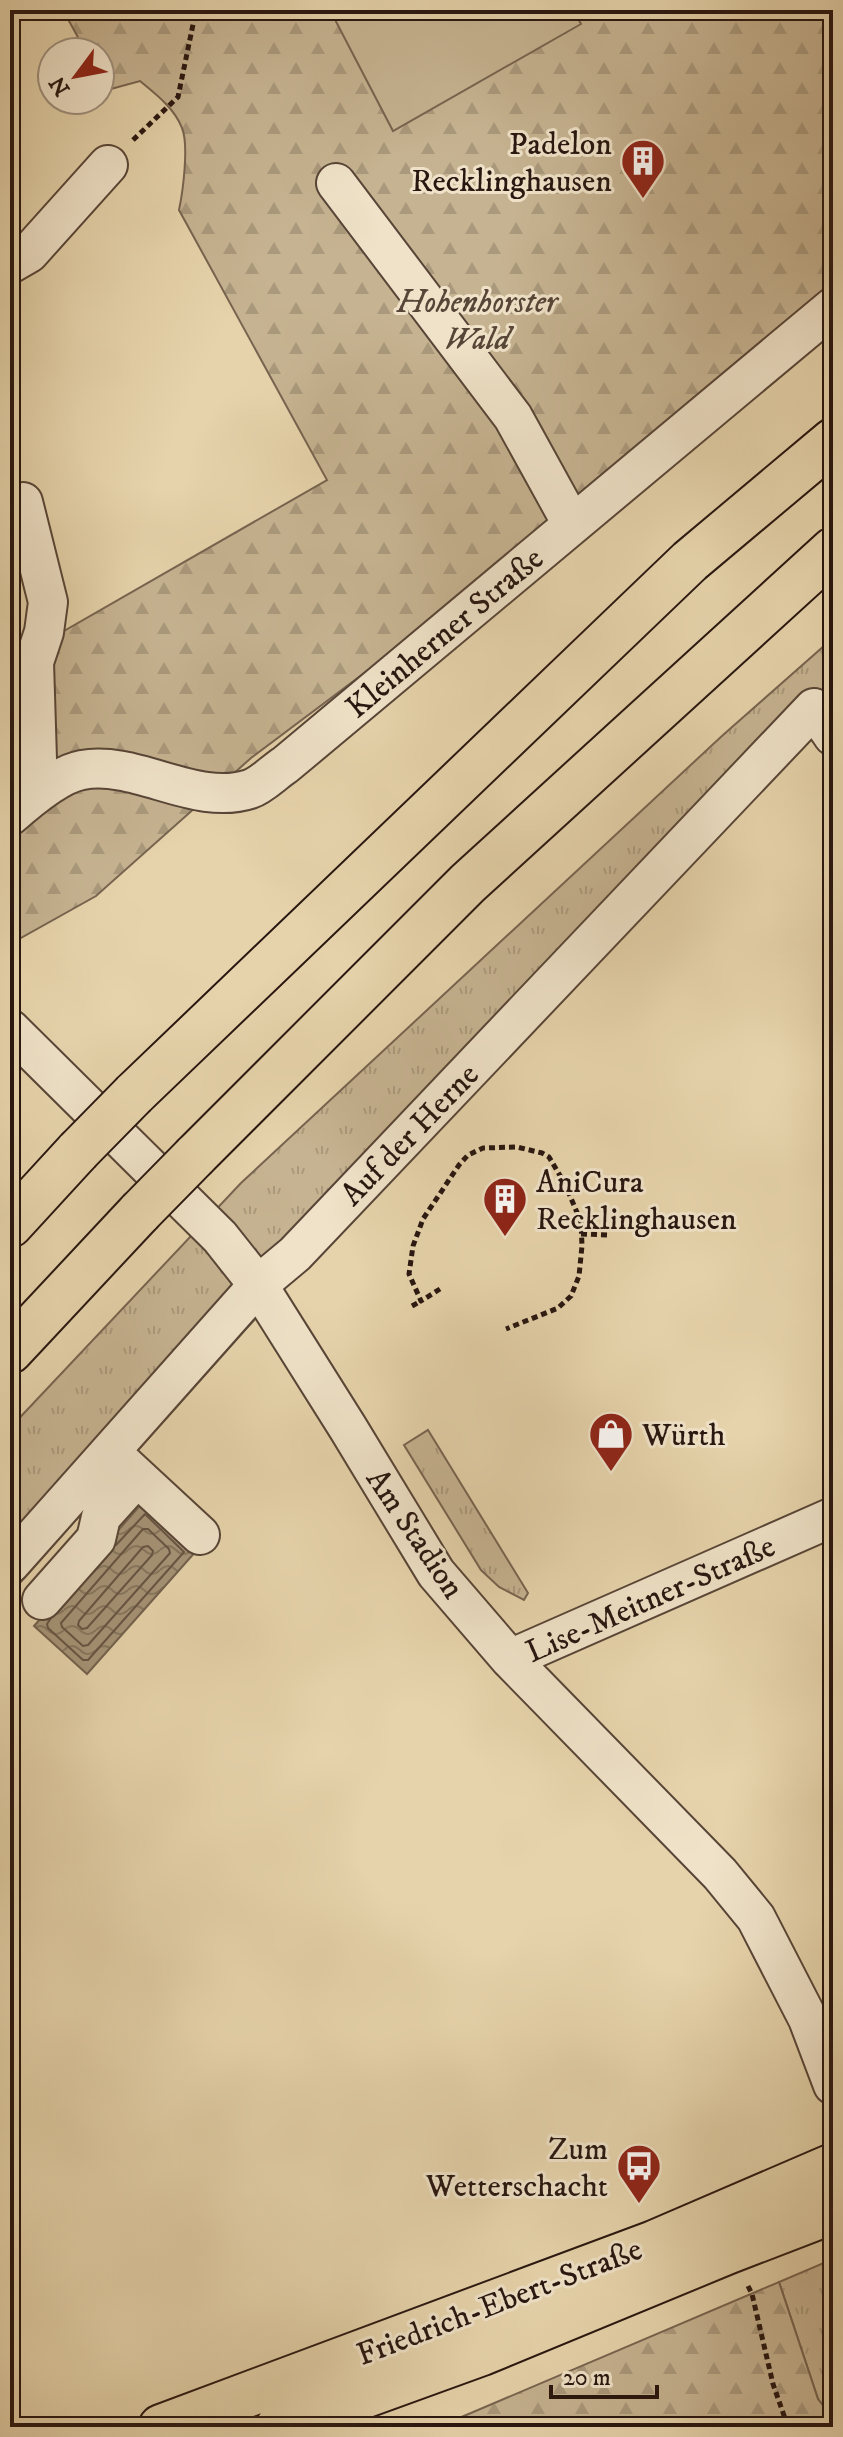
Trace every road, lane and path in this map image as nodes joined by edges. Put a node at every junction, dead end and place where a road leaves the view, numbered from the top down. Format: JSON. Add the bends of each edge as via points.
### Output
{"nodes":[{"id":1,"x":196,"y":10,"type":"edge"},
{"id":2,"x":108,"y":165,"type":"joint"},
{"id":3,"x":336,"y":183,"type":"dead end"},
{"id":4,"x":10,"y":264,"type":"edge"},
{"id":5,"x":833,"y":307,"type":"edge"},
{"id":6,"x":833,"y":441,"type":"edge"},
{"id":7,"x":23,"y":502,"type":"dead end"},
{"id":8,"x":572,"y":524,"type":"junction"},
{"id":9,"x":833,"y":550,"type":"edge"},
{"id":10,"x":824,"y":722,"type":"edge"},
{"id":11,"x":24,"y":804,"type":"edge"},
{"id":12,"x":10,"y":1029,"type":"edge"},
{"id":13,"x":10,"y":1225,"type":"edge"},
{"id":14,"x":581,"y":1234,"type":"junction"},
{"id":15,"x":608,"y":1235,"type":"dead end"},
{"id":16,"x":258,"y":1285,"type":"junction"},
{"id":17,"x":440,"y":1289,"type":"dead end"},
{"id":18,"x":421,"y":1301,"type":"junction"},
{"id":19,"x":412,"y":1306,"type":"dead end"},
{"id":20,"x":506,"y":1329,"type":"dead end"},
{"id":21,"x":10,"y":1351,"type":"edge"},
{"id":22,"x":124,"y":1464,"type":"junction"},
{"id":23,"x":833,"y":1517,"type":"edge"},
{"id":24,"x":200,"y":1535,"type":"dead end"},
{"id":25,"x":10,"y":1564,"type":"edge"},
{"id":26,"x":42,"y":1600,"type":"dead end"},
{"id":27,"x":510,"y":1659,"type":"junction"},
{"id":28,"x":833,"y":2085,"type":"edge"},
{"id":29,"x":833,"y":2166,"type":"edge"},
{"id":30,"x":833,"y":2211,"type":"edge"},
{"id":31,"x":729,"y":2251,"type":"junction"},
{"id":32,"x":161,"y":2427,"type":"edge"},
{"id":33,"x":278,"y":2427,"type":"edge"},
{"id":34,"x":788,"y":2427,"type":"edge"}],
"edges":[{"from":1,"to":2,"type":"path","via":[[178,97]]},
{"from":2,"to":4,"type":"street","via":[[29,253]]},
{"from":3,"to":8,"type":"street","via":[[513,417]]},
{"from":5,"to":8,"type":"street","name":"Kleinherner Straße"},
{"from":6,"to":13,"type":"main road","bridge":true,"via":[[690,561],[134,1094]]},
{"from":7,"to":11,"type":"street","via":[[48,602],[34,662]]},
{"from":8,"to":11,"type":"street","name":"Kleinherner Straße","via":[[252,789],[222,794],[123,771],[80,770]]},
{"from":9,"to":21,"type":"main road","bridge":true,"via":[[468,883],[140,1212]]},
{"from":10,"to":16,"type":"street","name":"Auf der Herne","via":[[295,1254]]},
{"from":12,"to":16,"type":"street","name":"Am Stadion","via":[[220,1237]]},
{"from":14,"to":15,"type":"path"},
{"from":14,"to":18,"type":"path","via":[[574,1201],[549,1157],[517,1147],[477,1150],[451,1176],[423,1219],[409,1274]]},
{"from":14,"to":20,"type":"path","via":[[579,1276],[571,1296],[550,1313]]},
{"from":16,"to":22,"type":"street","name":"Auf der Herne"},
{"from":16,"to":27,"type":"street","name":"Am Stadion","via":[[436,1573]]},
{"from":17,"to":18,"type":"path"},
{"from":18,"to":19,"type":"path"},
{"from":22,"to":24,"type":"street"},
{"from":22,"to":25,"type":"street","name":"Auf der Herne"},
{"from":22,"to":26,"type":"street","via":[[96,1539]]},
{"from":23,"to":27,"type":"street","name":"Lise-Meitner-Straße"},
{"from":27,"to":28,"type":"street","name":"Am Stadion","via":[[720,1874],[756,1918],[808,2019]]},
{"from":29,"to":32,"type":"main road","name":"Friedrich-Ebert-Straße","via":[[654,2243]]},
{"from":30,"to":31,"type":"main road","name":"Friedrich-Ebert-Straße"},
{"from":31,"to":33,"type":"main road","name":"Friedrich-Ebert-Straße","via":[[482,2353]]},
{"from":31,"to":34,"type":"path","via":[[752,2294]]}]}
